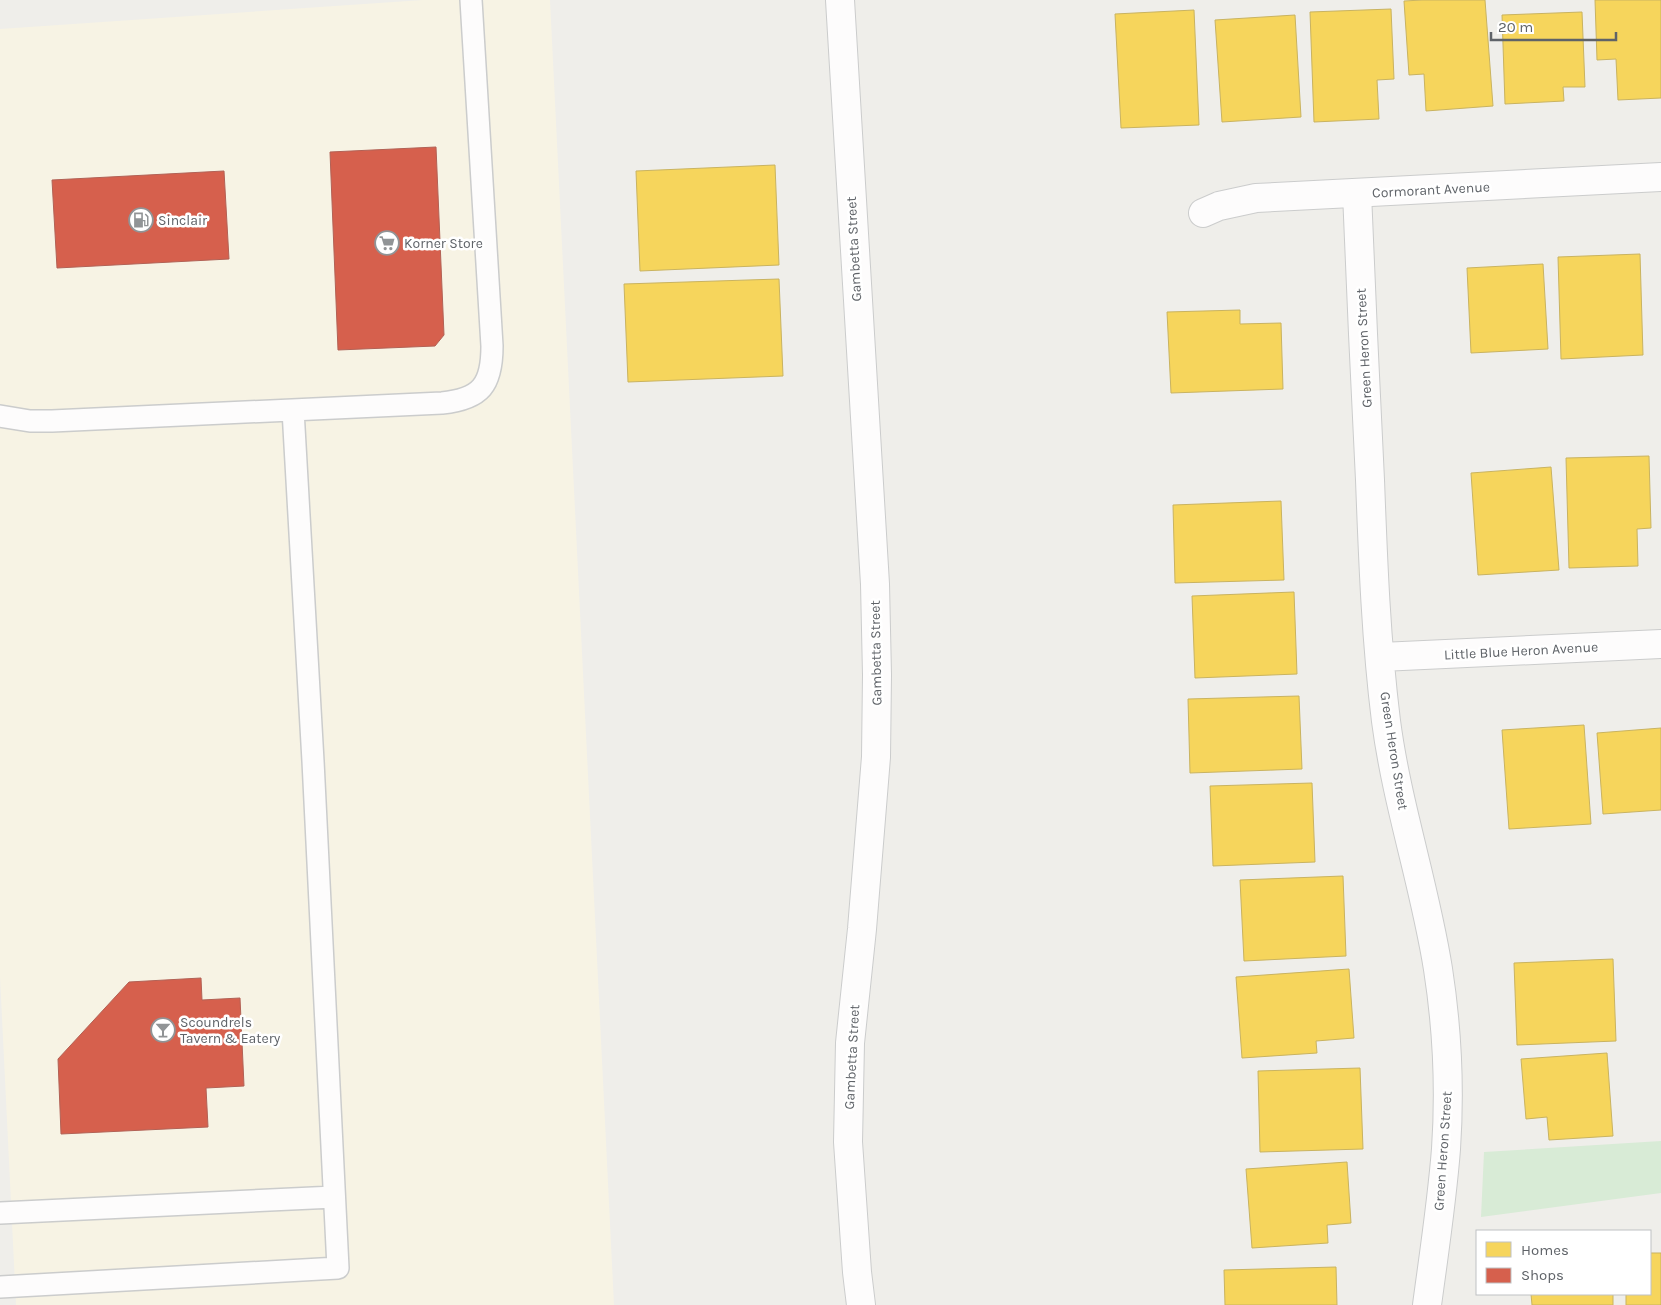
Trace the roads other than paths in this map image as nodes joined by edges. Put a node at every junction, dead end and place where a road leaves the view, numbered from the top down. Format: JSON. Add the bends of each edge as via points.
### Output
{"nodes":[{"id":1,"x":471,"y":0,"type":"edge"},
{"id":2,"x":840,"y":0,"type":"edge"},
{"id":3,"x":1661,"y":177,"type":"edge"},
{"id":4,"x":1357,"y":193,"type":"junction"},
{"id":5,"x":1203,"y":212,"type":"dead end"},
{"id":6,"x":293,"y":410,"type":"junction"},
{"id":7,"x":0,"y":416,"type":"edge"},
{"id":8,"x":1661,"y":644,"type":"edge"},
{"id":9,"x":1381,"y":657,"type":"junction"},
{"id":10,"x":334,"y":1197,"type":"junction"},
{"id":11,"x":0,"y":1213,"type":"edge"},
{"id":12,"x":0,"y":1287,"type":"edge"},
{"id":13,"x":862,"y":1305,"type":"edge"},
{"id":14,"x":1427,"y":1305,"type":"edge"}],
"edges":[{"from":1,"to":6,"type":"lane","via":[[492,346],[489,378],[474,395],[456,402]]},
{"from":2,"to":13,"type":"street","name":"Gambetta Street","via":[[875,584],[877,675],[876,757],[850,1043],[848,1142]]},
{"from":3,"to":4,"type":"street","name":"Cormorant Avenue"},
{"from":4,"to":5,"type":"street","name":"Cormorant Avenue","via":[[1256,198]]},
{"from":4,"to":9,"type":"street","name":"Green Heron Street","via":[[1374,581]]},
{"from":6,"to":7,"type":"lane","via":[[52,422]]},
{"from":6,"to":10,"type":"lane"},
{"from":8,"to":9,"type":"street","name":"Little Blue Heron Avenue"},
{"from":9,"to":14,"type":"street","name":"Green Heron Street","via":[[1386,722],[1430,919],[1444,1023],[1448,1087],[1446,1146]]},
{"from":10,"to":11,"type":"lane"},
{"from":10,"to":12,"type":"lane","via":[[338,1268]]}]}
